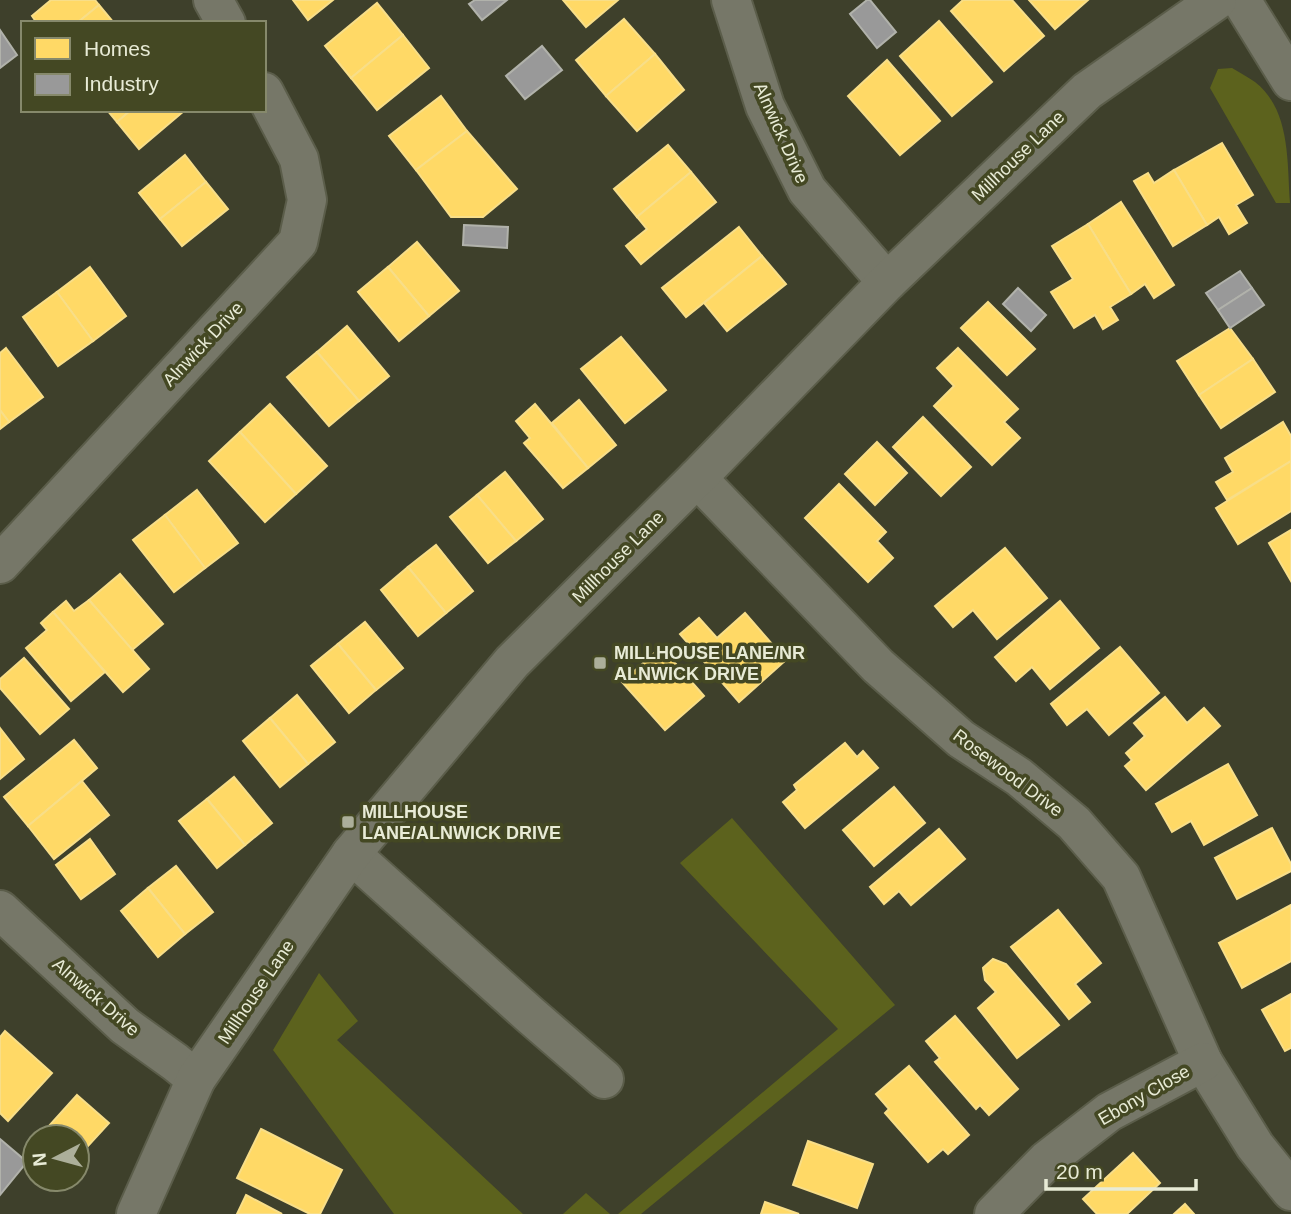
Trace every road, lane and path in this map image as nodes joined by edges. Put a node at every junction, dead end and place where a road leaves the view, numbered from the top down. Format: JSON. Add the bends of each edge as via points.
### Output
{"nodes":[{"id":1,"x":213,"y":0,"type":"edge"},
{"id":2,"x":731,"y":0,"type":"edge"},
{"id":3,"x":1217,"y":0,"type":"edge"},
{"id":4,"x":1241,"y":0,"type":"edge"},
{"id":5,"x":225,"y":21,"type":"edge"},
{"id":6,"x":1291,"y":81,"type":"edge"},
{"id":7,"x":266,"y":96,"type":"edge"},
{"id":8,"x":887,"y":282,"type":"junction"},
{"id":9,"x":697,"y":478,"type":"junction"},
{"id":10,"x":0,"y":564,"type":"edge"},
{"id":11,"x":351,"y":854,"type":"junction"},
{"id":12,"x":0,"y":910,"type":"edge"},
{"id":13,"x":1203,"y":1062,"type":"junction"},
{"id":14,"x":196,"y":1079,"type":"junction"},
{"id":15,"x":604,"y":1079,"type":"dead end"},
{"id":16,"x":1291,"y":1191,"type":"edge"},
{"id":17,"x":136,"y":1214,"type":"edge"},
{"id":18,"x":994,"y":1214,"type":"edge"}],
"edges":[{"from":1,"to":5,"type":"street"},
{"from":2,"to":8,"type":"street","name":"Alnwick Drive","via":[[765,106],[807,190]]},
{"from":3,"to":8,"type":"street","name":"Millhouse Lane","via":[[1087,90]]},
{"from":4,"to":6,"type":"street"},
{"from":7,"to":10,"type":"street","name":"Alnwick Drive","via":[[299,159],[307,200],[298,242]]},
{"from":8,"to":9,"type":"street","name":"Millhouse Lane"},
{"from":9,"to":11,"type":"street","name":"Millhouse Lane","via":[[512,662]]},
{"from":9,"to":13,"type":"street","name":"Rosewood Drive","via":[[878,666],[961,739],[1019,777],[1074,823],[1121,877]]},
{"from":11,"to":14,"type":"street","name":"Millhouse Lane"},
{"from":11,"to":15,"type":"street"},
{"from":12,"to":14,"type":"street","name":"Alnwick Drive","via":[[125,1026]]},
{"from":13,"to":16,"type":"street","name":"Rosewood Drive","via":[[1255,1146]]},
{"from":13,"to":18,"type":"street","name":"Ebony Close","via":[[1109,1112],[1047,1160]]},
{"from":14,"to":17,"type":"street","name":"Millhouse Lane"}]}
